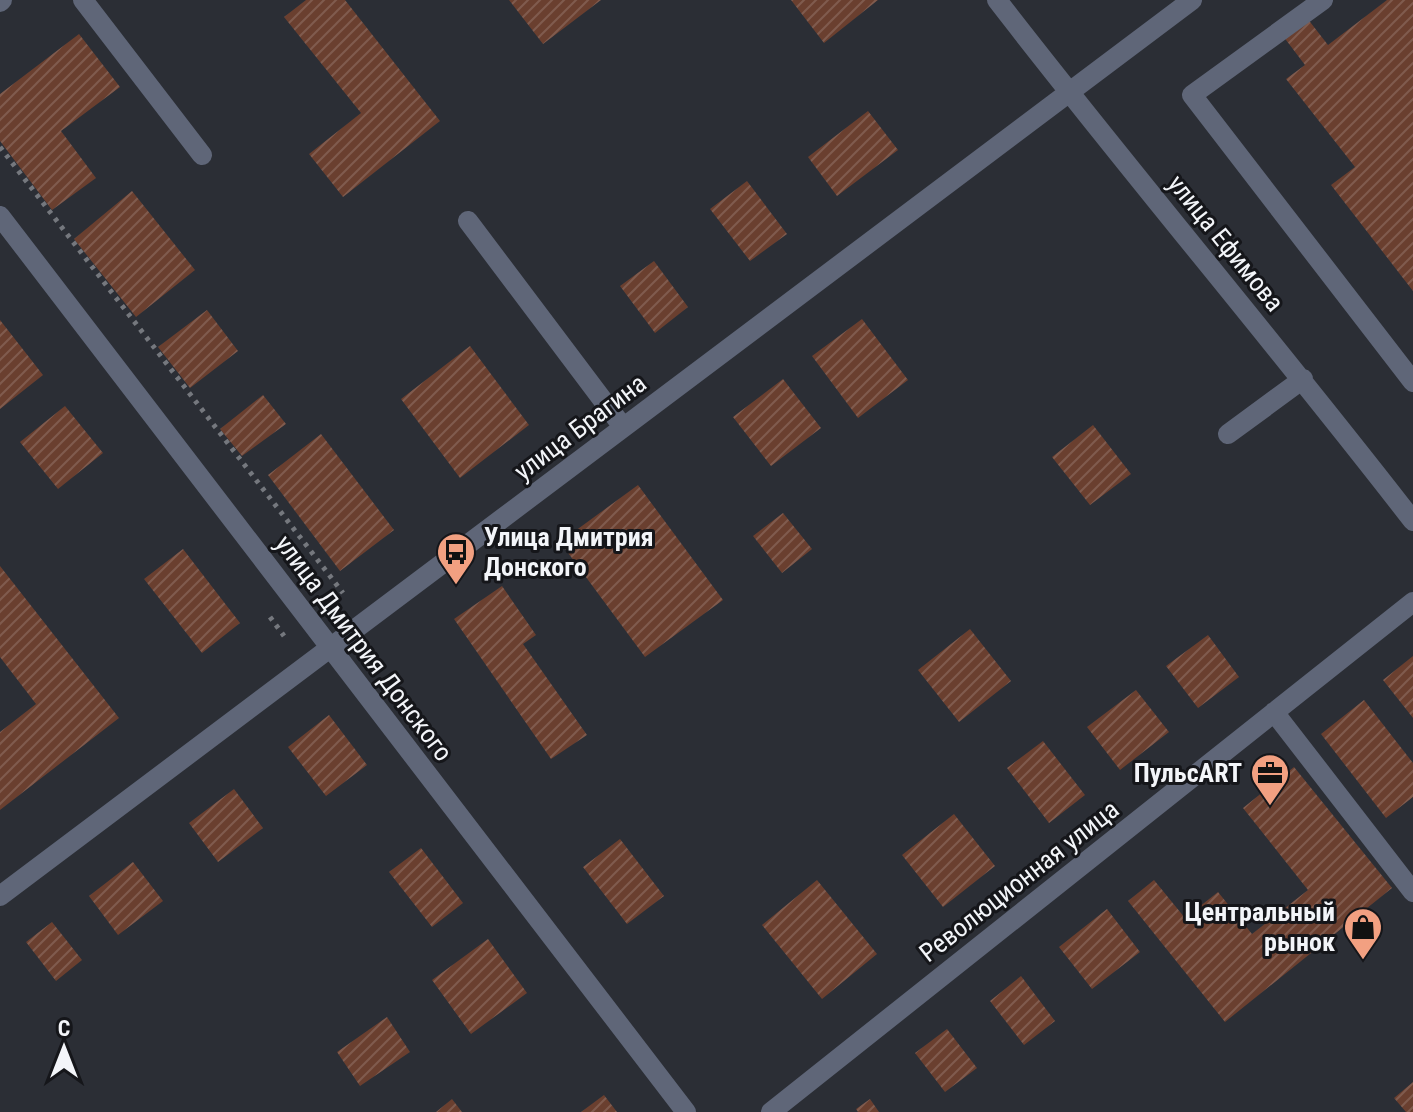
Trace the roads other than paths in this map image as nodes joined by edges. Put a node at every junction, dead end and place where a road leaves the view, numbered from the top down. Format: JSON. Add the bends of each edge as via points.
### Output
{"nodes":[{"id":1,"x":83,"y":0,"type":"edge"},
{"id":2,"x":997,"y":0,"type":"edge"},
{"id":3,"x":1192,"y":0,"type":"edge"},
{"id":4,"x":1323,"y":0,"type":"edge"},
{"id":5,"x":1069,"y":92,"type":"junction"},
{"id":6,"x":202,"y":155,"type":"dead end"},
{"id":7,"x":0,"y":216,"type":"edge"},
{"id":8,"x":468,"y":221,"type":"dead end"},
{"id":9,"x":1303,"y":379,"type":"junction"},
{"id":10,"x":1413,"y":382,"type":"edge"},
{"id":11,"x":623,"y":427,"type":"junction"},
{"id":12,"x":1228,"y":434,"type":"dead end"},
{"id":13,"x":1413,"y":521,"type":"edge"},
{"id":14,"x":1413,"y":602,"type":"edge"},
{"id":15,"x":330,"y":647,"type":"junction"},
{"id":16,"x":1274,"y":712,"type":"junction"},
{"id":17,"x":1413,"y":892,"type":"edge"},
{"id":18,"x":0,"y":896,"type":"edge"},
{"id":19,"x":686,"y":1112,"type":"edge"},
{"id":20,"x":771,"y":1112,"type":"edge"}],
"edges":[{"from":1,"to":6,"type":"street"},
{"from":2,"to":5,"type":"street","name":"улица Ефимова"},
{"from":3,"to":5,"type":"street","name":"улица Брагина"},
{"from":4,"to":10,"type":"street","via":[[1192,95]]},
{"from":5,"to":9,"type":"street","name":"улица Ефимова"},
{"from":5,"to":11,"type":"street","name":"улица Брагина"},
{"from":7,"to":15,"type":"street","name":"улица Дмитрия Донского"},
{"from":8,"to":11,"type":"street"},
{"from":9,"to":12,"type":"street"},
{"from":9,"to":13,"type":"street","name":"улица Ефимова"},
{"from":11,"to":15,"type":"street","name":"улица Брагина"},
{"from":14,"to":16,"type":"street","name":"Революционная улица"},
{"from":15,"to":18,"type":"street","name":"улица Брагина"},
{"from":15,"to":19,"type":"street","name":"улица Дмитрия Донского"},
{"from":16,"to":17,"type":"street"},
{"from":16,"to":20,"type":"street","name":"Революционная улица"}]}
